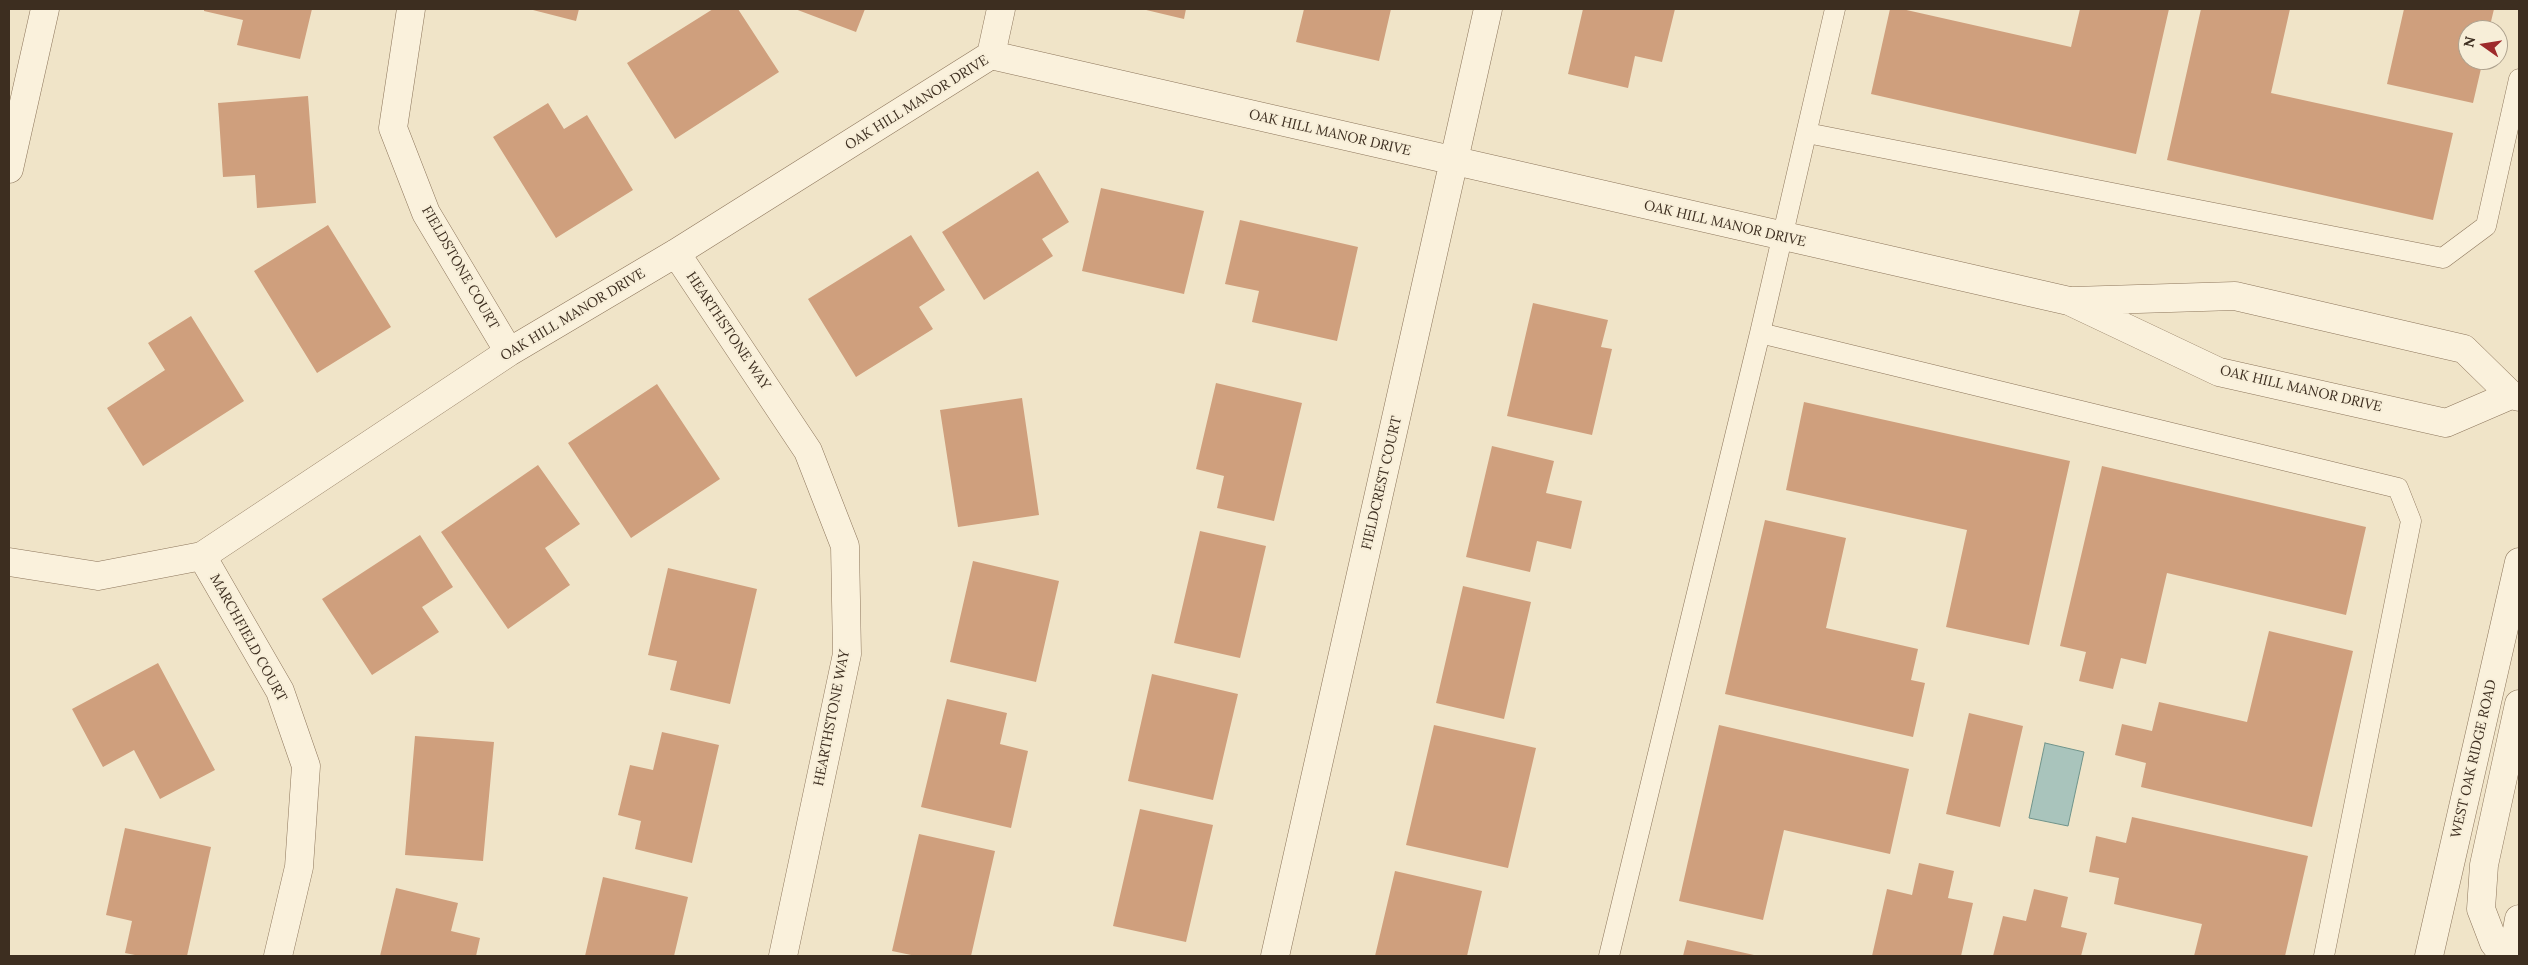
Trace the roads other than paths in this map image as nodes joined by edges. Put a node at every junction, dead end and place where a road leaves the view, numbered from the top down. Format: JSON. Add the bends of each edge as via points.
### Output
{"nodes":[{"id":1,"x":45,"y":9,"type":"edge"},
{"id":2,"x":411,"y":9,"type":"edge"},
{"id":3,"x":1001,"y":9,"type":"edge"},
{"id":4,"x":1488,"y":9,"type":"edge"},
{"id":5,"x":1835,"y":9,"type":"edge"},
{"id":6,"x":991,"y":55,"type":"junction"},
{"id":7,"x":2519,"y":79,"type":"edge"},
{"id":8,"x":1807,"y":133,"type":"junction"},
{"id":9,"x":1455,"y":162,"type":"junction"},
{"id":10,"x":9,"y":169,"type":"edge"},
{"id":11,"x":1783,"y":237,"type":"junction"},
{"id":12,"x":676,"y":253,"type":"junction"},
{"id":13,"x":2069,"y":301,"type":"junction"},
{"id":14,"x":1760,"y":333,"type":"junction"},
{"id":15,"x":509,"y":352,"type":"junction"},
{"id":16,"x":2515,"y":396,"type":"edge"},
{"id":17,"x":202,"y":556,"type":"junction"},
{"id":18,"x":9,"y":562,"type":"edge"},
{"id":19,"x":2519,"y":562,"type":"edge"},
{"id":20,"x":2519,"y":704,"type":"edge"},
{"id":21,"x":2519,"y":919,"type":"edge"},
{"id":22,"x":278,"y":956,"type":"edge"},
{"id":23,"x":783,"y":956,"type":"edge"},
{"id":24,"x":1275,"y":956,"type":"edge"},
{"id":25,"x":1609,"y":956,"type":"edge"},
{"id":26,"x":2324,"y":956,"type":"edge"},
{"id":27,"x":2429,"y":956,"type":"edge"},
{"id":28,"x":2504,"y":956,"type":"edge"},
{"id":29,"x":2512,"y":956,"type":"edge"}],
"edges":[{"from":1,"to":10,"type":"street"},
{"from":2,"to":15,"type":"street","name":"FIELDSTONE COURT","via":[[393,128],[426,213]]},
{"from":3,"to":6,"type":"street"},
{"from":4,"to":9,"type":"street","name":"FIELDCREST COURT"},
{"from":5,"to":8,"type":"lane"},
{"from":6,"to":9,"type":"street","name":"OAK HILL MANOR DRIVE"},
{"from":6,"to":12,"type":"street","name":"OAK HILL MANOR DRIVE"},
{"from":7,"to":8,"type":"lane","via":[[2486,226],[2443,258]]},
{"from":8,"to":11,"type":"lane"},
{"from":9,"to":11,"type":"street","name":"OAK HILL MANOR DRIVE"},
{"from":9,"to":24,"type":"street","name":"FIELDCREST COURT"},
{"from":11,"to":13,"type":"street","name":"OAK HILL MANOR DRIVE"},
{"from":11,"to":14,"type":"lane"},
{"from":12,"to":15,"type":"street","name":"OAK HILL MANOR DRIVE"},
{"from":12,"to":23,"type":"street","name":"HEARTHSTONE WAY","via":[[808,451],[845,546],[847,654]]},
{"from":13,"to":16,"type":"street","name":"OAK HILL MANOR DRIVE","via":[[2235,296],[2464,349]]},
{"from":13,"to":16,"type":"street","name":"OAK HILL MANOR DRIVE","via":[[2219,372],[2446,423]]},
{"from":14,"to":25,"type":"lane"},
{"from":14,"to":26,"type":"lane","via":[[2398,488],[2411,521]]},
{"from":15,"to":17,"type":"street","name":"OAK HILL MANOR DRIVE"},
{"from":17,"to":18,"type":"street","name":"OAK HILL MANOR DRIVE","via":[[98,576]]},
{"from":17,"to":22,"type":"street","name":"MARCHFIELD COURT","via":[[280,691],[306,766],[299,867]]},
{"from":19,"to":27,"type":"street","name":"WEST OAK RIDGE ROAD"},
{"from":20,"to":28,"type":"street","via":[[2484,865],[2481,909],[2494,943]]},
{"from":21,"to":29,"type":"street"}]}
